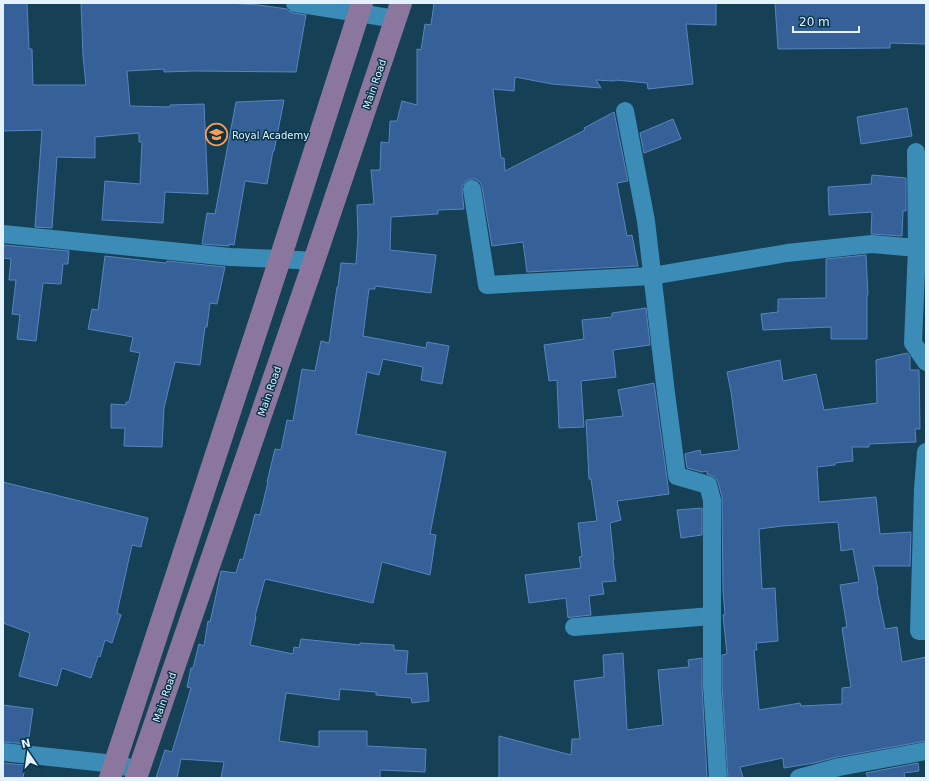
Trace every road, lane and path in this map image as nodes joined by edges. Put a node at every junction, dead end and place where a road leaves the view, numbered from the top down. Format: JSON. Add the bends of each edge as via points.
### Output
{"nodes":[{"id":1,"x":296,"y":3,"type":"edge"},
{"id":2,"x":361,"y":8,"type":"edge"},
{"id":3,"x":399,"y":11,"type":"edge"},
{"id":4,"x":625,"y":111,"type":"dead end"},
{"id":5,"x":916,"y":152,"type":"dead end"},
{"id":6,"x":472,"y":189,"type":"dead end"},
{"id":7,"x":3,"y":234,"type":"edge"},
{"id":8,"x":917,"y":248,"type":"junction"},
{"id":9,"x":280,"y":259,"type":"junction"},
{"id":10,"x":314,"y":262,"type":"junction"},
{"id":11,"x":652,"y":276,"type":"junction"},
{"id":12,"x":920,"y":327,"type":"edge"},
{"id":13,"x":926,"y":362,"type":"edge"},
{"id":14,"x":926,"y":452,"type":"edge"},
{"id":15,"x":712,"y":616,"type":"junction"},
{"id":16,"x":574,"y":627,"type":"dead end"},
{"id":17,"x":926,"y":631,"type":"edge"},
{"id":18,"x":926,"y":751,"type":"edge"},
{"id":19,"x":3,"y":752,"type":"edge"},
{"id":20,"x":113,"y":771,"type":"edge"},
{"id":21,"x":137,"y":774,"type":"edge"},
{"id":22,"x":718,"y":778,"type":"edge"},
{"id":23,"x":798,"y":778,"type":"edge"}],
"edges":[{"from":1,"to":2,"type":"street"},
{"from":2,"to":3,"type":"street"},
{"from":2,"to":9,"type":"main road"},
{"from":3,"to":10,"type":"main road","name":"Main Road"},
{"from":4,"to":11,"type":"street","via":[[646,221]]},
{"from":5,"to":8,"type":"street"},
{"from":6,"to":11,"type":"street","via":[[487,285]]},
{"from":7,"to":9,"type":"street","via":[[223,256]]},
{"from":8,"to":11,"type":"street","via":[[872,244],[810,250]]},
{"from":8,"to":12,"type":"street"},
{"from":9,"to":10,"type":"street"},
{"from":9,"to":20,"type":"main road"},
{"from":10,"to":21,"type":"main road","name":"Main Road"},
{"from":11,"to":15,"type":"street","via":[[677,476],[708,485],[712,500]]},
{"from":12,"to":13,"type":"street","via":[[913,343]]},
{"from":14,"to":17,"type":"street","via":[[919,631]]},
{"from":15,"to":16,"type":"street"},
{"from":15,"to":22,"type":"street","via":[[712,685]]},
{"from":18,"to":23,"type":"street","via":[[839,767]]},
{"from":19,"to":20,"type":"street"},
{"from":20,"to":21,"type":"street"}]}
